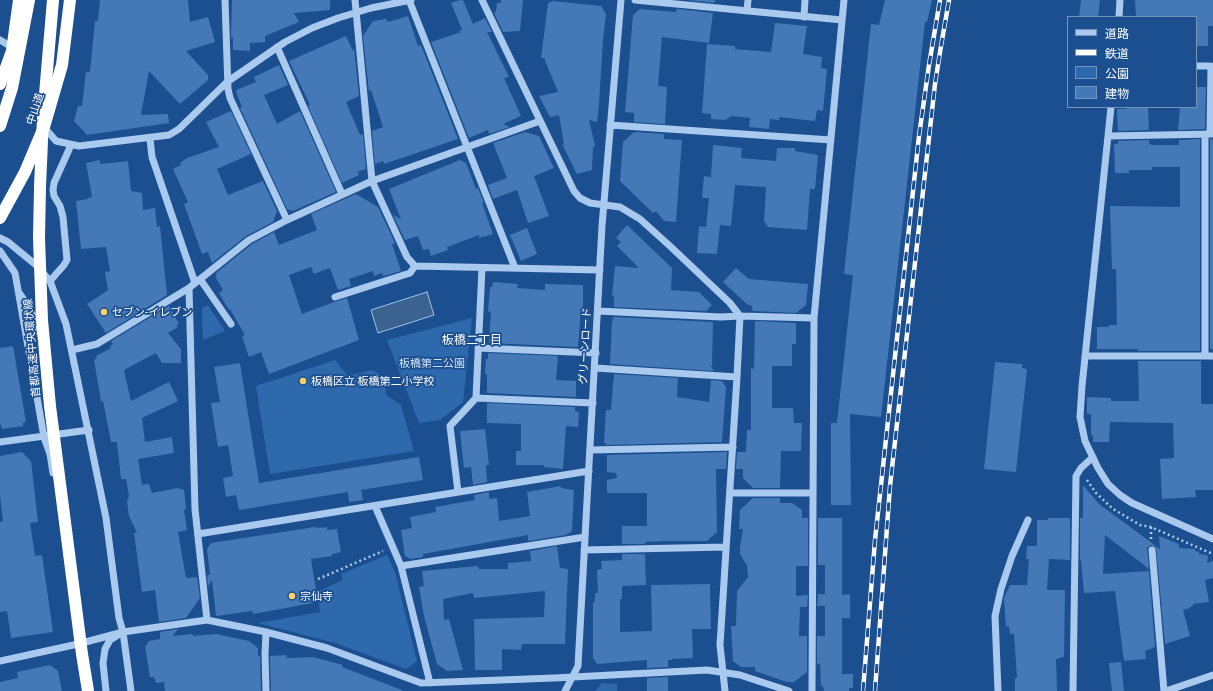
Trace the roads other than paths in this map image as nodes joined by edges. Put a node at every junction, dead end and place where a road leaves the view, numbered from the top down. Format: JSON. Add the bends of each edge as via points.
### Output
{"nodes":[{"id":1,"x":20,"y":0,"type":"edge"},
{"id":2,"x":28,"y":0,"type":"edge"},
{"id":3,"x":53,"y":0,"type":"edge"},
{"id":4,"x":59,"y":0,"type":"edge"},
{"id":5,"x":70,"y":0,"type":"edge"},
{"id":6,"x":225,"y":0,"type":"edge"},
{"id":7,"x":355,"y":0,"type":"edge"},
{"id":8,"x":410,"y":0,"type":"edge"},
{"id":9,"x":482,"y":0,"type":"edge"},
{"id":10,"x":621,"y":0,"type":"edge"},
{"id":11,"x":635,"y":0,"type":"edge"},
{"id":12,"x":748,"y":0,"type":"edge"},
{"id":13,"x":805,"y":0,"type":"edge"},
{"id":14,"x":844,"y":0,"type":"edge"},
{"id":15,"x":1120,"y":0,"type":"edge"},
{"id":16,"x":691,"y":2,"type":"edge"},
{"id":17,"x":747,"y":11,"type":"junction"},
{"id":18,"x":356,"y":12,"type":"junction"},
{"id":19,"x":1119,"y":16,"type":"edge"},
{"id":20,"x":804,"y":17,"type":"junction"},
{"id":21,"x":842,"y":20,"type":"junction"},
{"id":22,"x":0,"y":40,"type":"edge"},
{"id":23,"x":277,"y":47,"type":"junction"},
{"id":24,"x":13,"y":48,"type":"junction"},
{"id":25,"x":1197,"y":66,"type":"edge"},
{"id":26,"x":227,"y":82,"type":"junction"},
{"id":27,"x":0,"y":84,"type":"edge"},
{"id":28,"x":1111,"y":108,"type":"edge"},
{"id":29,"x":0,"y":116,"type":"edge"},
{"id":30,"x":540,"y":121,"type":"junction"},
{"id":31,"x":610,"y":125,"type":"junction"},
{"id":32,"x":0,"y":126,"type":"edge"},
{"id":33,"x":44,"y":127,"type":"junction"},
{"id":34,"x":1209,"y":134,"type":"edge"},
{"id":35,"x":1109,"y":136,"type":"junction"},
{"id":36,"x":150,"y":138,"type":"junction"},
{"id":37,"x":831,"y":140,"type":"junction"},
{"id":38,"x":71,"y":145,"type":"junction"},
{"id":39,"x":467,"y":147,"type":"junction"},
{"id":40,"x":372,"y":180,"type":"junction"},
{"id":41,"x":342,"y":194,"type":"junction"},
{"id":42,"x":604,"y":204,"type":"junction"},
{"id":43,"x":0,"y":218,"type":"edge"},
{"id":44,"x":287,"y":220,"type":"junction"},
{"id":45,"x":0,"y":238,"type":"edge"},
{"id":46,"x":0,"y":251,"type":"edge"},
{"id":47,"x":415,"y":266,"type":"junction"},
{"id":48,"x":482,"y":268,"type":"junction"},
{"id":49,"x":515,"y":268,"type":"junction"},
{"id":50,"x":600,"y":270,"type":"junction"},
{"id":51,"x":50,"y":281,"type":"junction"},
{"id":52,"x":198,"y":281,"type":"junction"},
{"id":53,"x":189,"y":288,"type":"junction"},
{"id":54,"x":18,"y":290,"type":"junction"},
{"id":55,"x":335,"y":298,"type":"dead end"},
{"id":56,"x":598,"y":311,"type":"junction"},
{"id":57,"x":740,"y":316,"type":"junction"},
{"id":58,"x":814,"y":318,"type":"junction"},
{"id":59,"x":231,"y":324,"type":"dead end"},
{"id":60,"x":478,"y":348,"type":"junction"},
{"id":61,"x":72,"y":350,"type":"junction"},
{"id":62,"x":596,"y":353,"type":"junction"},
{"id":63,"x":1085,"y":356,"type":"junction"},
{"id":64,"x":1204,"y":356,"type":"junction"},
{"id":65,"x":1213,"y":356,"type":"edge"},
{"id":66,"x":595,"y":368,"type":"junction"},
{"id":67,"x":738,"y":377,"type":"junction"},
{"id":68,"x":476,"y":398,"type":"junction"},
{"id":69,"x":593,"y":404,"type":"junction"},
{"id":70,"x":56,"y":413,"type":"dead end"},
{"id":71,"x":89,"y":430,"type":"junction"},
{"id":72,"x":44,"y":437,"type":"junction"},
{"id":73,"x":0,"y":442,"type":"edge"},
{"id":74,"x":733,"y":447,"type":"junction"},
{"id":75,"x":590,"y":450,"type":"junction"},
{"id":76,"x":1093,"y":457,"type":"junction"},
{"id":77,"x":589,"y":471,"type":"junction"},
{"id":78,"x":458,"y":492,"type":"junction"},
{"id":79,"x":730,"y":493,"type":"junction"},
{"id":80,"x":812,"y":493,"type":"junction"},
{"id":81,"x":375,"y":506,"type":"junction"},
{"id":82,"x":1028,"y":520,"type":"dead end"},
{"id":83,"x":198,"y":534,"type":"junction"},
{"id":84,"x":585,"y":537,"type":"junction"},
{"id":85,"x":1213,"y":539,"type":"edge"},
{"id":86,"x":726,"y":547,"type":"junction"},
{"id":87,"x":584,"y":550,"type":"junction"},
{"id":88,"x":1152,"y":550,"type":"dead end"},
{"id":89,"x":401,"y":566,"type":"junction"},
{"id":90,"x":207,"y":620,"type":"junction"},
{"id":91,"x":123,"y":632,"type":"junction"},
{"id":92,"x":266,"y":632,"type":"junction"},
{"id":93,"x":78,"y":644,"type":"junction"},
{"id":94,"x":0,"y":661,"type":"edge"},
{"id":95,"x":723,"y":672,"type":"junction"},
{"id":96,"x":1213,"y":675,"type":"edge"},
{"id":97,"x":573,"y":677,"type":"junction"},
{"id":98,"x":430,"y":683,"type":"junction"},
{"id":99,"x":87,"y":691,"type":"edge"},
{"id":100,"x":94,"y":691,"type":"edge"},
{"id":101,"x":106,"y":691,"type":"edge"},
{"id":102,"x":131,"y":691,"type":"edge"},
{"id":103,"x":266,"y":691,"type":"edge"},
{"id":104,"x":565,"y":691,"type":"edge"},
{"id":105,"x":725,"y":691,"type":"edge"},
{"id":106,"x":789,"y":691,"type":"edge"},
{"id":107,"x":812,"y":691,"type":"edge"},
{"id":108,"x":998,"y":691,"type":"edge"},
{"id":109,"x":1073,"y":691,"type":"edge"},
{"id":110,"x":1165,"y":691,"type":"edge"}],
"edges":[{"from":1,"to":24,"type":"highway"},
{"from":2,"to":29,"type":"highway","bridge":true,"via":[[10,85]]},
{"from":2,"to":32,"type":"highway","bridge":true,"via":[[12,88]]},
{"from":3,"to":99,"type":"highway","name":"首都高速中央環状線","bridge":true,"via":[[40,187],[42,320],[50,406]]},
{"from":4,"to":100,"type":"highway","name":"首都高速中央環状線","via":[[46,187],[49,315]]},
{"from":5,"to":33,"type":"highway","name":"中山道","via":[[62,64]]},
{"from":6,"to":26,"type":"street"},
{"from":7,"to":18,"type":"street"},
{"from":8,"to":18,"type":"street"},
{"from":8,"to":39,"type":"street"},
{"from":9,"to":30,"type":"street"},
{"from":10,"to":31,"type":"street","name":"グリーンロード"},
{"from":11,"to":16,"type":"street"},
{"from":12,"to":17,"type":"street"},
{"from":13,"to":20,"type":"street"},
{"from":14,"to":21,"type":"street"},
{"from":15,"to":19,"type":"street"},
{"from":16,"to":17,"type":"street"},
{"from":17,"to":20,"type":"street"},
{"from":18,"to":23,"type":"street","via":[[312,28]]},
{"from":18,"to":40,"type":"street"},
{"from":20,"to":21,"type":"street"},
{"from":21,"to":37,"type":"street"},
{"from":22,"to":24,"type":"street"},
{"from":23,"to":26,"type":"street"},
{"from":23,"to":41,"type":"street"},
{"from":24,"to":27,"type":"highway"},
{"from":25,"to":34,"type":"street","via":[[1211,66]]},
{"from":26,"to":36,"type":"street","via":[[175,132]]},
{"from":26,"to":44,"type":"street","via":[[230,98]]},
{"from":28,"to":35,"type":"street"},
{"from":30,"to":39,"type":"street"},
{"from":30,"to":42,"type":"street","via":[[580,198],[590,203]]},
{"from":31,"to":37,"type":"street"},
{"from":31,"to":42,"type":"street","name":"グリーンロード"},
{"from":33,"to":38,"type":"street","via":[[56,141]]},
{"from":33,"to":43,"type":"highway","name":"中山道","via":[[25,172]]},
{"from":34,"to":35,"type":"street"},
{"from":34,"to":64,"type":"street"},
{"from":35,"to":63,"type":"street"},
{"from":36,"to":38,"type":"street"},
{"from":36,"to":52,"type":"street","via":[[152,157]]},
{"from":37,"to":58,"type":"street"},
{"from":38,"to":51,"type":"street","via":[[52,190],[63,217],[67,260]]},
{"from":39,"to":40,"type":"street"},
{"from":39,"to":49,"type":"street"},
{"from":40,"to":41,"type":"street"},
{"from":40,"to":47,"type":"street","via":[[407,257]]},
{"from":41,"to":44,"type":"street"},
{"from":42,"to":50,"type":"street","name":"グリーンロード"},
{"from":42,"to":57,"type":"street","via":[[620,207],[640,219],[730,303]]},
{"from":44,"to":52,"type":"street","via":[[249,240]]},
{"from":45,"to":51,"type":"street","via":[[36,265]]},
{"from":46,"to":54,"type":"street","via":[[15,273]]},
{"from":47,"to":48,"type":"street"},
{"from":47,"to":55,"type":"street","via":[[410,273]]},
{"from":48,"to":49,"type":"street"},
{"from":48,"to":60,"type":"street"},
{"from":49,"to":50,"type":"street"},
{"from":50,"to":56,"type":"street","name":"グリーンロード"},
{"from":51,"to":61,"type":"street","via":[[66,324]]},
{"from":52,"to":53,"type":"street"},
{"from":52,"to":59,"type":"street"},
{"from":53,"to":61,"type":"street","via":[[97,344]]},
{"from":53,"to":83,"type":"street","via":[[195,509]]},
{"from":54,"to":70,"type":"street","via":[[31,311],[39,332]]},
{"from":54,"to":72,"type":"street"},
{"from":56,"to":57,"type":"street"},
{"from":56,"to":62,"type":"street","name":"グリーンロード"},
{"from":57,"to":58,"type":"street"},
{"from":57,"to":67,"type":"street"},
{"from":58,"to":80,"type":"street"},
{"from":60,"to":62,"type":"street"},
{"from":60,"to":68,"type":"street"},
{"from":61,"to":71,"type":"street"},
{"from":62,"to":66,"type":"street","name":"グリーンロード"},
{"from":63,"to":64,"type":"street"},
{"from":63,"to":76,"type":"street","via":[[1080,417],[1085,441]]},
{"from":64,"to":65,"type":"street"},
{"from":66,"to":67,"type":"street"},
{"from":66,"to":69,"type":"street","name":"グリーンロード"},
{"from":67,"to":74,"type":"street"},
{"from":68,"to":69,"type":"street"},
{"from":68,"to":78,"type":"street","via":[[450,426]]},
{"from":69,"to":75,"type":"street","name":"グリーンロード"},
{"from":71,"to":72,"type":"street"},
{"from":71,"to":91,"type":"street","via":[[106,518]]},
{"from":72,"to":73,"type":"street"},
{"from":72,"to":93,"type":"street","via":[[50,454],[62,525]]},
{"from":74,"to":75,"type":"street"},
{"from":74,"to":79,"type":"street"},
{"from":75,"to":77,"type":"street","name":"グリーンロード"},
{"from":76,"to":85,"type":"street","via":[[1108,484],[1120,495],[1132,503]]},
{"from":76,"to":109,"type":"street","via":[[1076,476]]},
{"from":77,"to":78,"type":"street"},
{"from":77,"to":84,"type":"street","name":"グリーンロード"},
{"from":78,"to":81,"type":"street"},
{"from":79,"to":80,"type":"street"},
{"from":79,"to":86,"type":"street"},
{"from":80,"to":107,"type":"street"},
{"from":81,"to":83,"type":"street"},
{"from":81,"to":89,"type":"street"},
{"from":82,"to":108,"type":"street","via":[[1012,556],[995,616]]},
{"from":83,"to":90,"type":"street"},
{"from":84,"to":87,"type":"street","name":"グリーンロード"},
{"from":84,"to":89,"type":"street"},
{"from":86,"to":87,"type":"street"},
{"from":86,"to":95,"type":"street","via":[[720,645]]},
{"from":87,"to":97,"type":"street","name":"グリーンロード","via":[[578,666]]},
{"from":88,"to":110,"type":"street"},
{"from":89,"to":98,"type":"street"},
{"from":90,"to":91,"type":"street"},
{"from":90,"to":92,"type":"street"},
{"from":91,"to":93,"type":"street"},
{"from":91,"to":101,"type":"street","via":[[110,640],[105,648],[103,663]]},
{"from":91,"to":102,"type":"street"},
{"from":92,"to":98,"type":"street","via":[[327,648],[421,683]]},
{"from":92,"to":103,"type":"street"},
{"from":93,"to":94,"type":"street"},
{"from":93,"to":99,"type":"street"},
{"from":95,"to":97,"type":"street","via":[[707,670]]},
{"from":95,"to":105,"type":"street"},
{"from":95,"to":106,"type":"street"},
{"from":96,"to":110,"type":"street"},
{"from":97,"to":98,"type":"street"},
{"from":97,"to":104,"type":"street","name":"グリーンロード"}]}
